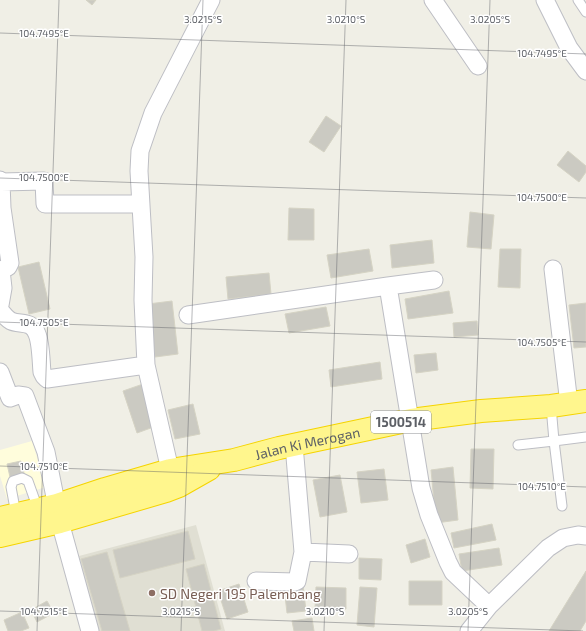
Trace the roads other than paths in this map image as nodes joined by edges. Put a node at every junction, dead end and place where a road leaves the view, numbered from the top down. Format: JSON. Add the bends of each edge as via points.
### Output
{"nodes":[{"id":1,"x":211,"y":0,"type":"edge"},
{"id":2,"x":433,"y":0,"type":"edge"},
{"id":3,"x":545,"y":0,"type":"edge"},
{"id":4,"x":578,"y":0,"type":"edge"},
{"id":5,"x":586,"y":12,"type":"edge"},
{"id":6,"x":478,"y":66,"type":"dead end"},
{"id":7,"x":586,"y":71,"type":"edge"},
{"id":8,"x":0,"y":181,"type":"edge"},
{"id":9,"x":141,"y":204,"type":"junction"},
{"id":10,"x":552,"y":269,"type":"dead end"},
{"id":11,"x":434,"y":280,"type":"dead end"},
{"id":12,"x":388,"y":286,"type":"junction"},
{"id":13,"x":0,"y":305,"type":"edge"},
{"id":14,"x":0,"y":310,"type":"edge"},
{"id":15,"x":188,"y":315,"type":"dead end"},
{"id":16,"x":146,"y":365,"type":"junction"},
{"id":17,"x":0,"y":372,"type":"edge"},
{"id":18,"x":5,"y":402,"type":"edge"},
{"id":19,"x":569,"y":403,"type":"edge"},
{"id":20,"x":410,"y":420,"type":"junction"},
{"id":21,"x":586,"y":437,"type":"edge"},
{"id":22,"x":554,"y":441,"type":"junction"},
{"id":23,"x":518,"y":444,"type":"dead end"},
{"id":24,"x":294,"y":445,"type":"junction"},
{"id":25,"x":220,"y":463,"type":"junction"},
{"id":26,"x":170,"y":470,"type":"junction"},
{"id":27,"x":562,"y":506,"type":"dead end"},
{"id":28,"x":52,"y":512,"type":"junction"},
{"id":29,"x":8,"y":516,"type":"edge"},
{"id":30,"x":0,"y":536,"type":"edge"},
{"id":31,"x":586,"y":536,"type":"edge"},
{"id":32,"x":303,"y":552,"type":"junction"},
{"id":33,"x":349,"y":554,"type":"dead end"},
{"id":34,"x":256,"y":581,"type":"dead end"},
{"id":35,"x":489,"y":606,"type":"junction"},
{"id":36,"x":90,"y":631,"type":"edge"},
{"id":37,"x":469,"y":631,"type":"edge"}],
"edges":[{"from":1,"to":9,"type":"street","via":[[153,113],[140,151]]},
{"from":2,"to":6,"type":"street"},
{"from":3,"to":7,"type":"street","via":[[569,48]]},
{"from":4,"to":5,"type":"lane"},
{"from":8,"to":9,"type":"street","via":[[44,181],[45,204]]},
{"from":8,"to":13,"type":"street","via":[[10,264],[1,270],[3,288]]},
{"from":9,"to":16,"type":"street"},
{"from":10,"to":19,"type":"street"},
{"from":11,"to":12,"type":"street"},
{"from":12,"to":15,"type":"street"},
{"from":12,"to":20,"type":"street"},
{"from":14,"to":16,"type":"street","via":[[12,321],[22,322],[34,328],[38,334],[42,372],[47,379]]},
{"from":16,"to":26,"type":"street"},
{"from":17,"to":18,"type":"street"},
{"from":18,"to":28,"type":"street","via":[[18,395],[25,396],[46,452]]},
{"from":19,"to":20,"type":"highway","name":"Jalan Ki Merogan","number":"1500514"},
{"from":19,"to":22,"type":"lane"},
{"from":20,"to":24,"type":"highway","name":"Jalan Ki Merogan","number":"1500514"},
{"from":20,"to":35,"type":"street","via":[[421,488],[448,562],[462,582]]},
{"from":21,"to":22,"type":"lane"},
{"from":22,"to":23,"type":"lane"},
{"from":22,"to":27,"type":"lane"},
{"from":24,"to":25,"type":"highway","name":"Jalan Ki Merogan","number":"1500514"},
{"from":24,"to":32,"type":"street"},
{"from":25,"to":26,"type":"highway","name":"Jalan Ki Merogan","number":"1500514"},
{"from":25,"to":28,"type":"highway","name":"Jalan Ki Merogan","number":"1500514","via":[[166,491]]},
{"from":26,"to":28,"type":"highway","name":"Jalan Ki Merogan","number":"1500514","via":[[104,489]]},
{"from":28,"to":29,"type":"highway","name":"Jalan Ki Merogan","number":"1500514"},
{"from":28,"to":29,"type":"lane","via":[[28,480],[22,478],[13,481]]},
{"from":28,"to":30,"type":"highway","name":"Jalan Ki Merogan","number":"1500514"},
{"from":28,"to":36,"type":"street"},
{"from":31,"to":35,"type":"street","via":[[563,538],[548,548]]},
{"from":32,"to":33,"type":"street"},
{"from":32,"to":34,"type":"street","via":[[297,581]]},
{"from":35,"to":37,"type":"street"}]}
